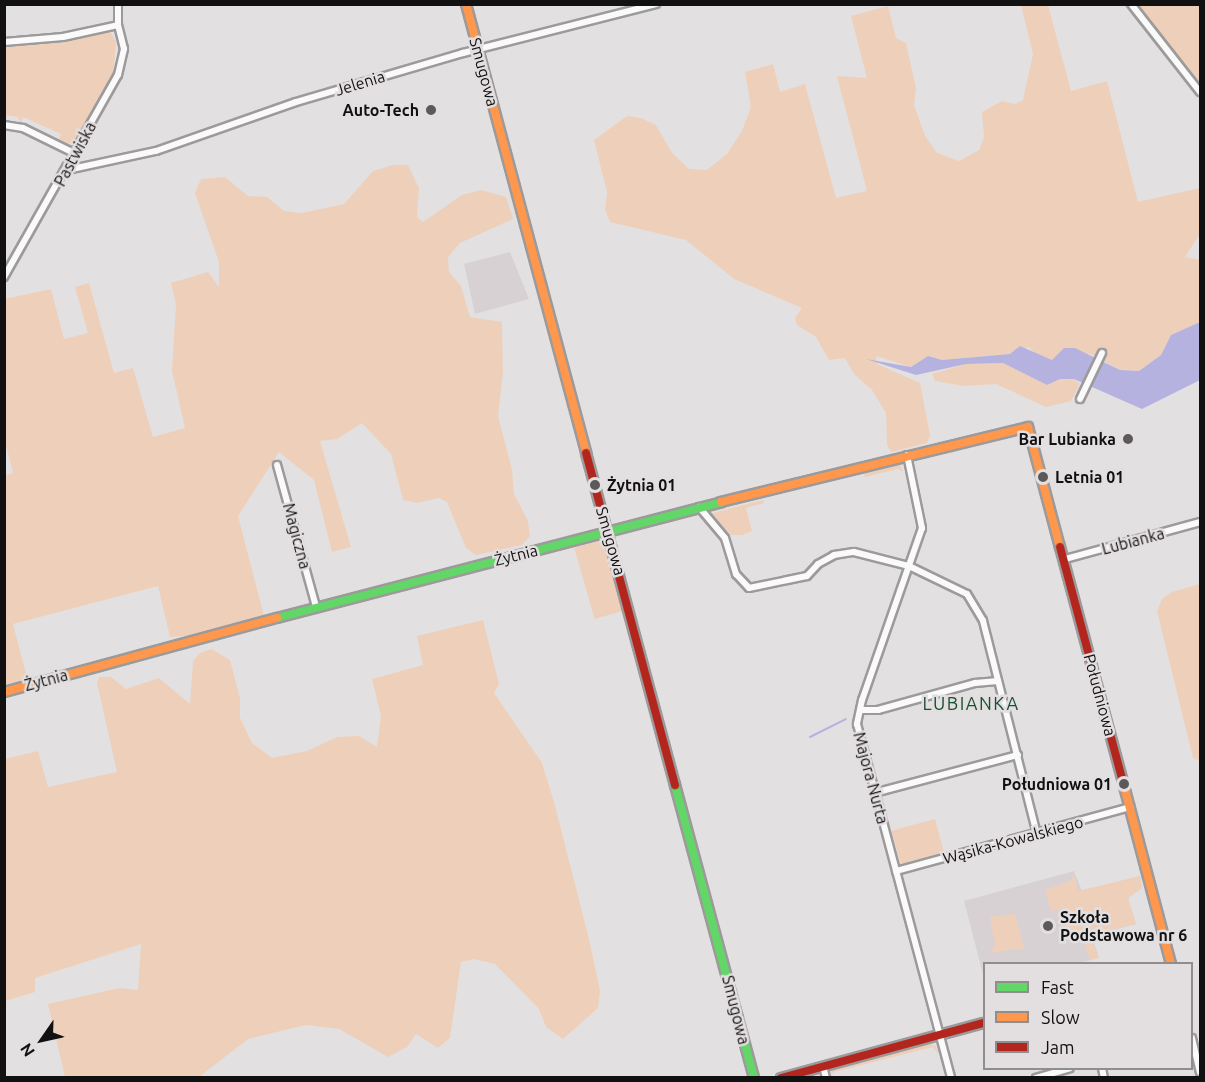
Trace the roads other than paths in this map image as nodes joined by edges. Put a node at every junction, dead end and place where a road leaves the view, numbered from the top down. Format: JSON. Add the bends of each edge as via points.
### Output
{"nodes":[{"id":1,"x":118,"y":4,"type":"edge"},
{"id":2,"x":466,"y":4,"type":"edge"},
{"id":3,"x":656,"y":4,"type":"edge"},
{"id":4,"x":1131,"y":4,"type":"edge"},
{"id":5,"x":118,"y":25,"type":"junction"},
{"id":6,"x":4,"y":42,"type":"edge"},
{"id":7,"x":479,"y":51,"type":"junction"},
{"id":8,"x":1200,"y":92,"type":"edge"},
{"id":9,"x":4,"y":125,"type":"edge"},
{"id":10,"x":72,"y":152,"type":"junction"},
{"id":11,"x":67,"y":170,"type":"junction"},
{"id":12,"x":4,"y":277,"type":"edge"},
{"id":13,"x":1102,"y":353,"type":"dead end"},
{"id":14,"x":1080,"y":399,"type":"dead end"},
{"id":15,"x":1028,"y":427,"type":"joint"},
{"id":16,"x":906,"y":454,"type":"junction"},
{"id":17,"x":278,"y":465,"type":"dead end"},
{"id":18,"x":699,"y":507,"type":"junction"},
{"id":19,"x":1200,"y":522,"type":"edge"},
{"id":20,"x":608,"y":529,"type":"junction"},
{"id":21,"x":1065,"y":558,"type":"junction"},
{"id":22,"x":909,"y":567,"type":"junction"},
{"id":23,"x":316,"y":608,"type":"junction"},
{"id":24,"x":998,"y":681,"type":"junction"},
{"id":25,"x":4,"y":692,"type":"edge"},
{"id":26,"x":860,"y":710,"type":"junction"},
{"id":27,"x":1018,"y":755,"type":"junction"},
{"id":28,"x":874,"y":793,"type":"junction"},
{"id":29,"x":1130,"y":807,"type":"junction"},
{"id":30,"x":1038,"y":834,"type":"junction"},
{"id":31,"x":896,"y":871,"type":"junction"},
{"id":32,"x":1171,"y":962,"type":"edge"},
{"id":33,"x":983,"y":1023,"type":"edge"},
{"id":34,"x":939,"y":1034,"type":"junction"},
{"id":35,"x":1193,"y":1046,"type":"edge"},
{"id":36,"x":823,"y":1066,"type":"junction"},
{"id":37,"x":1062,"y":1070,"type":"edge"},
{"id":38,"x":1200,"y":1072,"type":"edge"},
{"id":39,"x":754,"y":1077,"type":"edge"},
{"id":40,"x":781,"y":1077,"type":"edge"},
{"id":41,"x":826,"y":1077,"type":"edge"},
{"id":42,"x":951,"y":1077,"type":"edge"},
{"id":43,"x":1036,"y":1077,"type":"edge"}],
"edges":[{"from":1,"to":5,"type":"street","name":"Pastwiska"},
{"from":2,"to":7,"type":"street","name":"Smugowa"},
{"from":3,"to":7,"type":"street","name":"Jelenia"},
{"from":4,"to":8,"type":"street"},
{"from":5,"to":6,"type":"street","via":[[63,37]]},
{"from":5,"to":10,"type":"street","name":"Pastwiska","via":[[124,49],[118,75]]},
{"from":7,"to":11,"type":"street","name":"Jelenia","via":[[296,102],[156,151]]},
{"from":7,"to":20,"type":"street","name":"Smugowa"},
{"from":9,"to":10,"type":"street","via":[[24,128]]},
{"from":10,"to":11,"type":"street","name":"Pastwiska"},
{"from":11,"to":12,"type":"street","name":"Pastwiska"},
{"from":13,"to":14,"type":"street"},
{"from":15,"to":16,"type":"street","name":"Żytnia"},
{"from":15,"to":21,"type":"street","name":"Południowa"},
{"from":16,"to":18,"type":"street","name":"Żytnia"},
{"from":16,"to":22,"type":"street","name":"Majora Nurta","via":[[922,528]]},
{"from":17,"to":23,"type":"street","name":"Magiczna"},
{"from":18,"to":20,"type":"street","name":"Żytnia"},
{"from":18,"to":22,"type":"street","via":[[725,538],[736,574],[749,588],[807,576],[818,564],[844,553],[874,555]]},
{"from":19,"to":21,"type":"street","name":"Lubianka"},
{"from":20,"to":23,"type":"street","name":"Żytnia"},
{"from":20,"to":39,"type":"street","name":"Smugowa"},
{"from":21,"to":29,"type":"street","name":"Południowa"},
{"from":22,"to":24,"type":"street","via":[[957,588],[973,602],[983,621]]},
{"from":22,"to":26,"type":"street","name":"Majora Nurta"},
{"from":23,"to":25,"type":"street","name":"Żytnia"},
{"from":24,"to":26,"type":"street","via":[[975,683],[878,710]]},
{"from":24,"to":27,"type":"street"},
{"from":26,"to":28,"type":"street","name":"Majora Nurta","via":[[860,745]]},
{"from":27,"to":28,"type":"street"},
{"from":27,"to":30,"type":"street"},
{"from":28,"to":31,"type":"street","name":"Majora Nurta"},
{"from":29,"to":30,"type":"street","name":"Wąsika-Kowalskiego"},
{"from":29,"to":32,"type":"street","name":"Południowa"},
{"from":30,"to":31,"type":"street","name":"Wąsika-Kowalskiego"},
{"from":31,"to":34,"type":"street","name":"Majora Nurta"},
{"from":33,"to":34,"type":"street"},
{"from":34,"to":36,"type":"street"},
{"from":34,"to":42,"type":"street","name":"Majora Nurta"},
{"from":35,"to":38,"type":"street"},
{"from":36,"to":40,"type":"street"},
{"from":36,"to":41,"type":"street"},
{"from":37,"to":43,"type":"street"}]}
